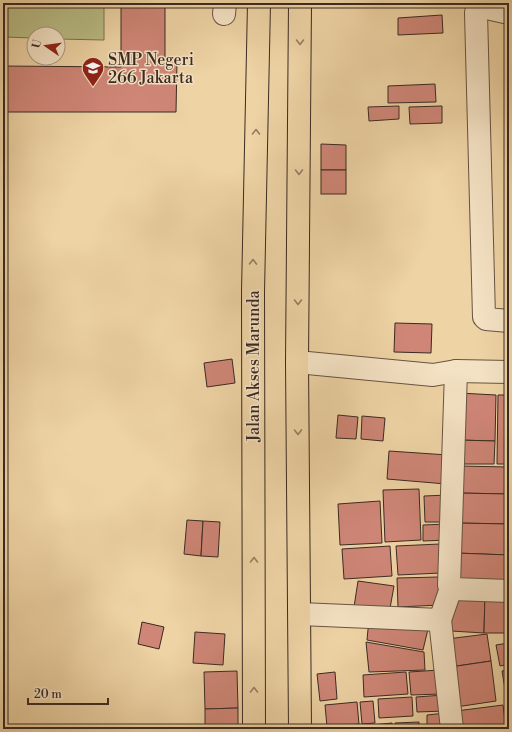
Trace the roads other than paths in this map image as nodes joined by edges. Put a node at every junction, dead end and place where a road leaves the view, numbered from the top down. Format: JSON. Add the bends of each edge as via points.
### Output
{"nodes":[{"id":1,"x":259,"y":3,"type":"edge"},
{"id":2,"x":300,"y":3,"type":"edge"},
{"id":3,"x":509,"y":13,"type":"edge"},
{"id":4,"x":509,"y":321,"type":"edge"},
{"id":5,"x":297,"y":362,"type":"junction"},
{"id":6,"x":456,"y":371,"type":"junction"},
{"id":7,"x":509,"y":372,"type":"edge"},
{"id":8,"x":451,"y":588,"type":"junction"},
{"id":9,"x":509,"y":591,"type":"edge"},
{"id":10,"x":300,"y":614,"type":"junction"},
{"id":11,"x":440,"y":620,"type":"junction"},
{"id":12,"x":254,"y":729,"type":"edge"},
{"id":13,"x":300,"y":729,"type":"edge"},
{"id":14,"x":452,"y":729,"type":"edge"}],
"edges":[{"from":12,"to":1,"type":"main road","name":"Jalan Akses Marunda","one_way":true,"via":[[253,292]]},
{"from":2,"to":5,"type":"main road","one_way":true},
{"from":3,"to":4,"type":"street","via":[[482,7],[477,8],[476,13],[484,317]]},
{"from":5,"to":6,"type":"street","via":[[433,376]]},
{"from":5,"to":10,"type":"main road","one_way":true},
{"from":6,"to":7,"type":"street"},
{"from":6,"to":8,"type":"street","via":[[449,585]]},
{"from":8,"to":9,"type":"street"},
{"from":8,"to":11,"type":"street"},
{"from":10,"to":11,"type":"street"},
{"from":10,"to":13,"type":"main road"},
{"from":11,"to":14,"type":"street"}]}
